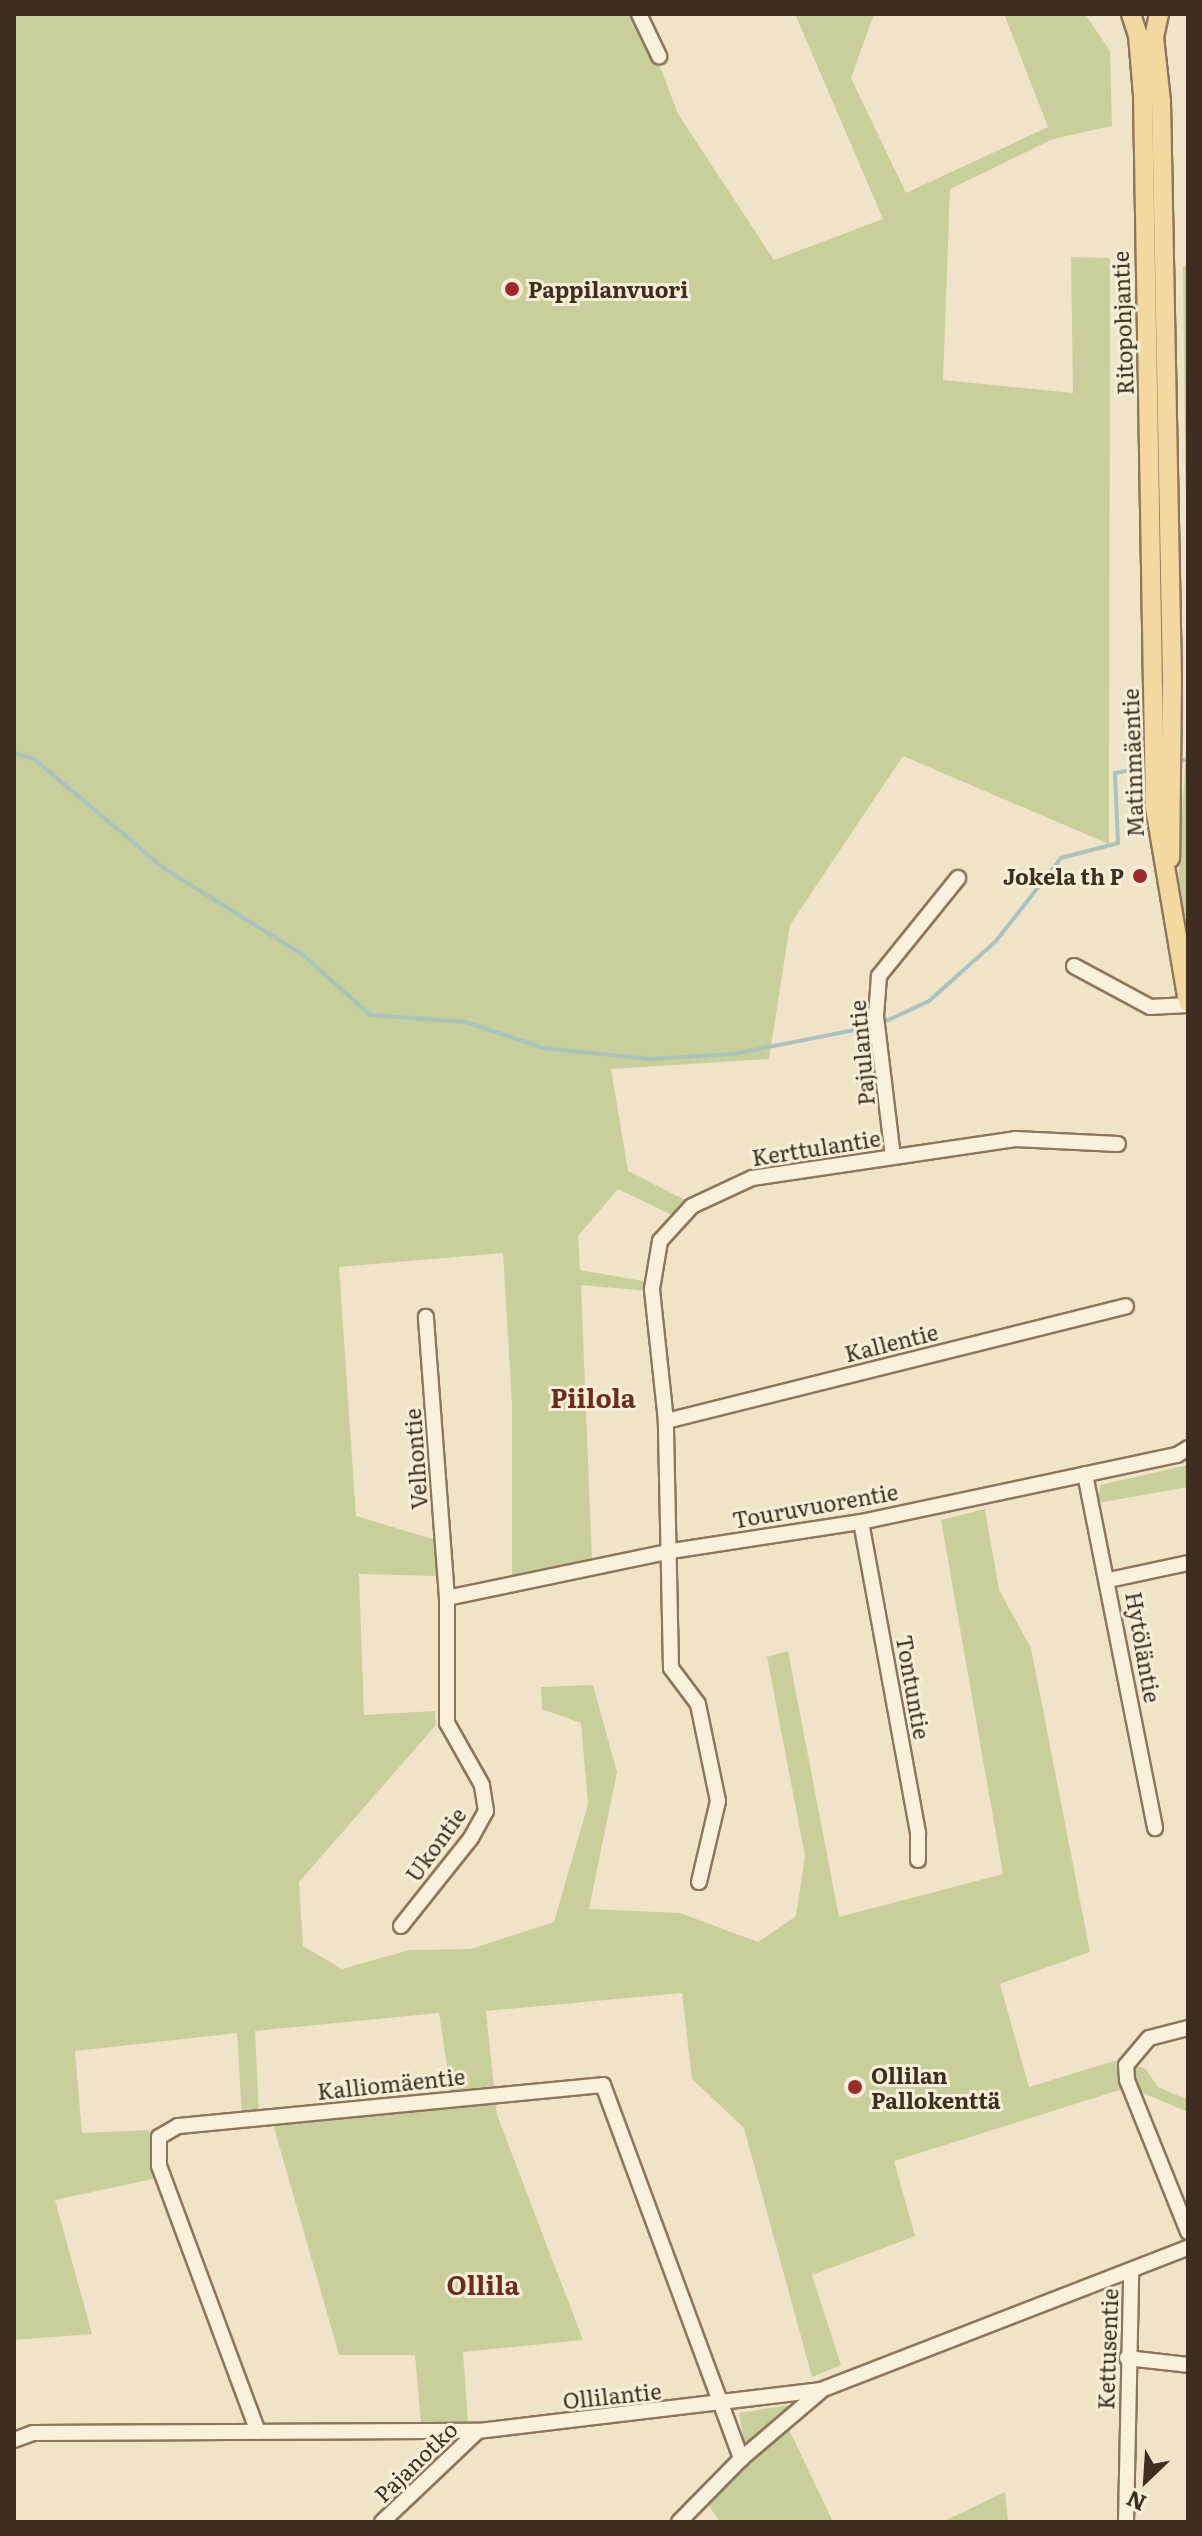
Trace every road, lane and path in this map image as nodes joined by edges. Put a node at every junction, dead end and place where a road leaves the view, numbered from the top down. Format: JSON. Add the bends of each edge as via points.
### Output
{"nodes":[{"id":1,"x":639,"y":14,"type":"edge"},
{"id":2,"x":1132,"y":14,"type":"edge"},
{"id":3,"x":1157,"y":14,"type":"edge"},
{"id":4,"x":659,"y":56,"type":"dead end"},
{"id":5,"x":1171,"y":606,"type":"edge"},
{"id":6,"x":1171,"y":631,"type":"edge"},
{"id":7,"x":958,"y":878,"type":"dead end"},
{"id":8,"x":1074,"y":966,"type":"dead end"},
{"id":9,"x":1188,"y":1003,"type":"edge"},
{"id":10,"x":1118,"y":1144,"type":"dead end"},
{"id":11,"x":893,"y":1157,"type":"junction"},
{"id":12,"x":1126,"y":1306,"type":"dead end"},
{"id":13,"x":426,"y":1317,"type":"dead end"},
{"id":14,"x":666,"y":1421,"type":"junction"},
{"id":15,"x":1188,"y":1448,"type":"edge"},
{"id":16,"x":1085,"y":1474,"type":"junction"},
{"id":17,"x":861,"y":1522,"type":"junction"},
{"id":18,"x":671,"y":1551,"type":"junction"},
{"id":19,"x":1188,"y":1563,"type":"edge"},
{"id":20,"x":1109,"y":1580,"type":"junction"},
{"id":21,"x":447,"y":1598,"type":"junction"},
{"id":22,"x":1155,"y":1828,"type":"dead end"},
{"id":23,"x":918,"y":1860,"type":"dead end"},
{"id":24,"x":699,"y":1882,"type":"dead end"},
{"id":25,"x":401,"y":1926,"type":"dead end"},
{"id":26,"x":1188,"y":2028,"type":"edge"},
{"id":27,"x":1188,"y":2232,"type":"edge"},
{"id":28,"x":1188,"y":2248,"type":"edge"},
{"id":29,"x":1131,"y":2273,"type":"junction"},
{"id":30,"x":1127,"y":2358,"type":"junction"},
{"id":31,"x":1188,"y":2365,"type":"edge"},
{"id":32,"x":821,"y":2390,"type":"junction"},
{"id":33,"x":724,"y":2405,"type":"junction"},
{"id":34,"x":478,"y":2431,"type":"junction"},
{"id":35,"x":258,"y":2432,"type":"junction"},
{"id":36,"x":14,"y":2440,"type":"edge"},
{"id":37,"x":741,"y":2459,"type":"junction"},
{"id":38,"x":382,"y":2522,"type":"edge"},
{"id":39,"x":679,"y":2522,"type":"edge"},
{"id":40,"x":1126,"y":2522,"type":"edge"}],
"edges":[{"from":1,"to":4,"type":"street"},
{"from":2,"to":3,"type":"main road"},
{"from":2,"to":5,"type":"main road","name":"Ritopohjantie","via":[[1143,84]]},
{"from":3,"to":5,"type":"main road","name":"Ritopohjantie"},
{"from":5,"to":6,"type":"main road","name":"Ritopohjantie"},
{"from":6,"to":9,"type":"main road","name":"Matinmäentie","via":[[1168,893]]},
{"from":7,"to":11,"type":"street","name":"Pajulantie","via":[[879,976],[876,1016]]},
{"from":8,"to":9,"type":"street","via":[[1150,1007]]},
{"from":10,"to":11,"type":"street","name":"Kerttulantie","via":[[1015,1139]]},
{"from":11,"to":14,"type":"street","name":"Kerttulantie","via":[[752,1178],[692,1206],[660,1241],[652,1289]]},
{"from":12,"to":14,"type":"street","name":"Kallentie"},
{"from":13,"to":21,"type":"street","name":"Velhontie"},
{"from":14,"to":18,"type":"street","name":"Kerttulantie"},
{"from":15,"to":16,"type":"street","name":"Touruvuorentie","via":[[1177,1455]]},
{"from":16,"to":17,"type":"street","name":"Touruvuorentie"},
{"from":16,"to":20,"type":"street","name":"Hytöläntie"},
{"from":17,"to":18,"type":"street","name":"Touruvuorentie"},
{"from":17,"to":23,"type":"street","name":"Tontuntie","via":[[918,1834]]},
{"from":18,"to":21,"type":"street","name":"Touruvuorentie"},
{"from":18,"to":24,"type":"street","name":"Kerttulantie","via":[[666,1569],[671,1668],[698,1704],[718,1801]]},
{"from":19,"to":20,"type":"street"},
{"from":20,"to":22,"type":"street","name":"Hytöläntie"},
{"from":21,"to":25,"type":"street","name":"Ukontie","via":[[447,1723],[482,1785],[486,1811]]},
{"from":26,"to":27,"type":"street","via":[[1149,2038],[1126,2065],[1127,2080]]},
{"from":28,"to":29,"type":"street","name":"Ollilantie"},
{"from":29,"to":30,"type":"street","name":"Kettusentie"},
{"from":29,"to":32,"type":"street","name":"Ollilantie"},
{"from":30,"to":31,"type":"street"},
{"from":30,"to":40,"type":"street","name":"Kettusentie"},
{"from":32,"to":33,"type":"street","name":"Ollilantie"},
{"from":32,"to":37,"type":"street"},
{"from":33,"to":34,"type":"street","name":"Ollilantie"},
{"from":33,"to":35,"type":"street","name":"Kalliomäentie","via":[[603,2085],[178,2126],[159,2137],[159,2166]]},
{"from":33,"to":37,"type":"street"},
{"from":34,"to":35,"type":"street","name":"Ollilantie"},
{"from":34,"to":38,"type":"street","name":"Pajanotko"},
{"from":35,"to":36,"type":"street","name":"Ollilantie","via":[[33,2433]]},
{"from":37,"to":39,"type":"street"}]}
